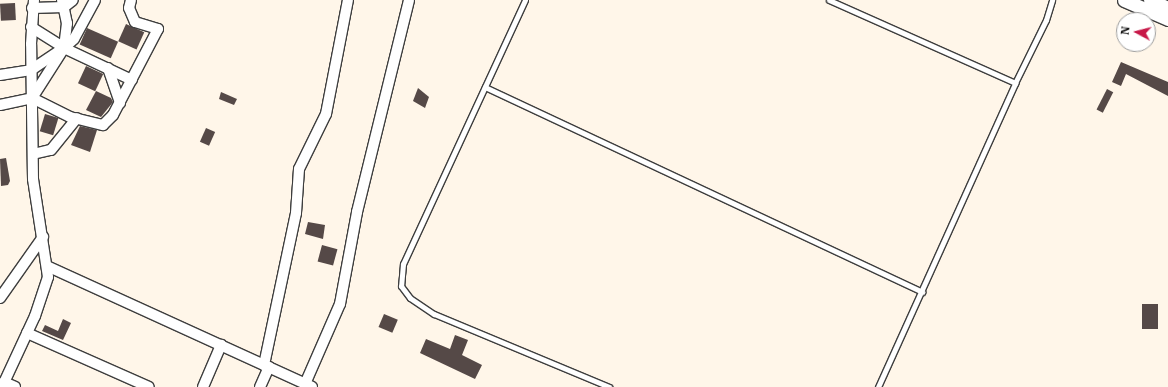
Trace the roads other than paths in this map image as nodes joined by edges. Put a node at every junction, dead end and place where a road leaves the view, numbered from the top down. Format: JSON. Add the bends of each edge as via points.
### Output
{"nodes":[{"id":1,"x":73,"y":0,"type":"edge"},
{"id":2,"x":95,"y":0,"type":"edge"},
{"id":3,"x":131,"y":0,"type":"edge"},
{"id":4,"x":348,"y":0,"type":"edge"},
{"id":5,"x":409,"y":0,"type":"edge"},
{"id":6,"x":525,"y":0,"type":"edge"},
{"id":7,"x":829,"y":0,"type":"edge"},
{"id":8,"x":1052,"y":0,"type":"edge"},
{"id":9,"x":1124,"y":0,"type":"edge"},
{"id":10,"x":1150,"y":0,"type":"edge"},
{"id":11,"x":63,"y":3,"type":"edge"},
{"id":12,"x":33,"y":4,"type":"edge"},
{"id":13,"x":1168,"y":8,"type":"edge"},
{"id":14,"x":1168,"y":19,"type":"edge"},
{"id":15,"x":31,"y":27,"type":"junction"},
{"id":16,"x":64,"y":48,"type":"junction"},
{"id":17,"x":108,"y":68,"type":"junction"},
{"id":18,"x":31,"y":70,"type":"junction"},
{"id":19,"x":0,"y":75,"type":"edge"},
{"id":20,"x":132,"y":80,"type":"junction"},
{"id":21,"x":1015,"y":82,"type":"junction"},
{"id":22,"x":485,"y":87,"type":"junction"},
{"id":23,"x":32,"y":98,"type":"junction"},
{"id":24,"x":120,"y":102,"type":"junction"},
{"id":25,"x":0,"y":105,"type":"edge"},
{"id":26,"x":77,"y":118,"type":"junction"},
{"id":27,"x":33,"y":154,"type":"junction"},
{"id":28,"x":43,"y":237,"type":"junction"},
{"id":29,"x":49,"y":267,"type":"junction"},
{"id":30,"x":922,"y":292,"type":"junction"},
{"id":31,"x":0,"y":298,"type":"edge"},
{"id":32,"x":27,"y":333,"type":"junction"},
{"id":33,"x":221,"y":345,"type":"junction"},
{"id":34,"x":267,"y":366,"type":"junction"},
{"id":35,"x":3,"y":385,"type":"edge"},
{"id":36,"x":309,"y":385,"type":"edge"},
{"id":37,"x":15,"y":387,"type":"edge"},
{"id":38,"x":149,"y":387,"type":"edge"},
{"id":39,"x":203,"y":387,"type":"edge"},
{"id":40,"x":260,"y":387,"type":"edge"},
{"id":41,"x":609,"y":387,"type":"edge"},
{"id":42,"x":878,"y":387,"type":"edge"}],
"edges":[{"from":1,"to":11,"type":"street"},
{"from":2,"to":16,"type":"street","via":[[74,39]]},
{"from":3,"to":20,"type":"street","via":[[129,8],[135,22],[158,29]]},
{"from":4,"to":34,"type":"street","via":[[326,114],[299,169],[296,213]]},
{"from":5,"to":36,"type":"street","via":[[357,212],[340,304]]},
{"from":6,"to":22,"type":"lane"},
{"from":7,"to":21,"type":"lane"},
{"from":8,"to":21,"type":"lane","via":[[1046,20]]},
{"from":9,"to":14,"type":"street"},
{"from":10,"to":13,"type":"street"},
{"from":11,"to":12,"type":"street"},
{"from":11,"to":16,"type":"street","via":[[67,23]]},
{"from":12,"to":15,"type":"street"},
{"from":15,"to":16,"type":"street"},
{"from":15,"to":18,"type":"street"},
{"from":16,"to":17,"type":"street"},
{"from":16,"to":18,"type":"street"},
{"from":16,"to":23,"type":"street"},
{"from":17,"to":20,"type":"street"},
{"from":17,"to":24,"type":"street"},
{"from":18,"to":19,"type":"street"},
{"from":18,"to":23,"type":"street"},
{"from":20,"to":24,"type":"street"},
{"from":21,"to":30,"type":"lane"},
{"from":22,"to":30,"type":"lane"},
{"from":22,"to":41,"type":"lane","via":[[403,264],[401,286],[410,298],[441,318]]},
{"from":23,"to":25,"type":"street"},
{"from":23,"to":26,"type":"street"},
{"from":23,"to":27,"type":"street"},
{"from":24,"to":26,"type":"street","via":[[113,115],[103,125]]},
{"from":26,"to":27,"type":"street","via":[[51,150]]},
{"from":27,"to":28,"type":"street","via":[[35,206]]},
{"from":28,"to":29,"type":"street"},
{"from":28,"to":31,"type":"street"},
{"from":29,"to":32,"type":"street","via":[[43,296]]},
{"from":29,"to":33,"type":"street"},
{"from":30,"to":42,"type":"lane"},
{"from":32,"to":35,"type":"street"},
{"from":32,"to":38,"type":"street"},
{"from":33,"to":34,"type":"street"},
{"from":33,"to":39,"type":"street"},
{"from":34,"to":36,"type":"street"},
{"from":34,"to":40,"type":"street"},
{"from":35,"to":37,"type":"street"}]}
